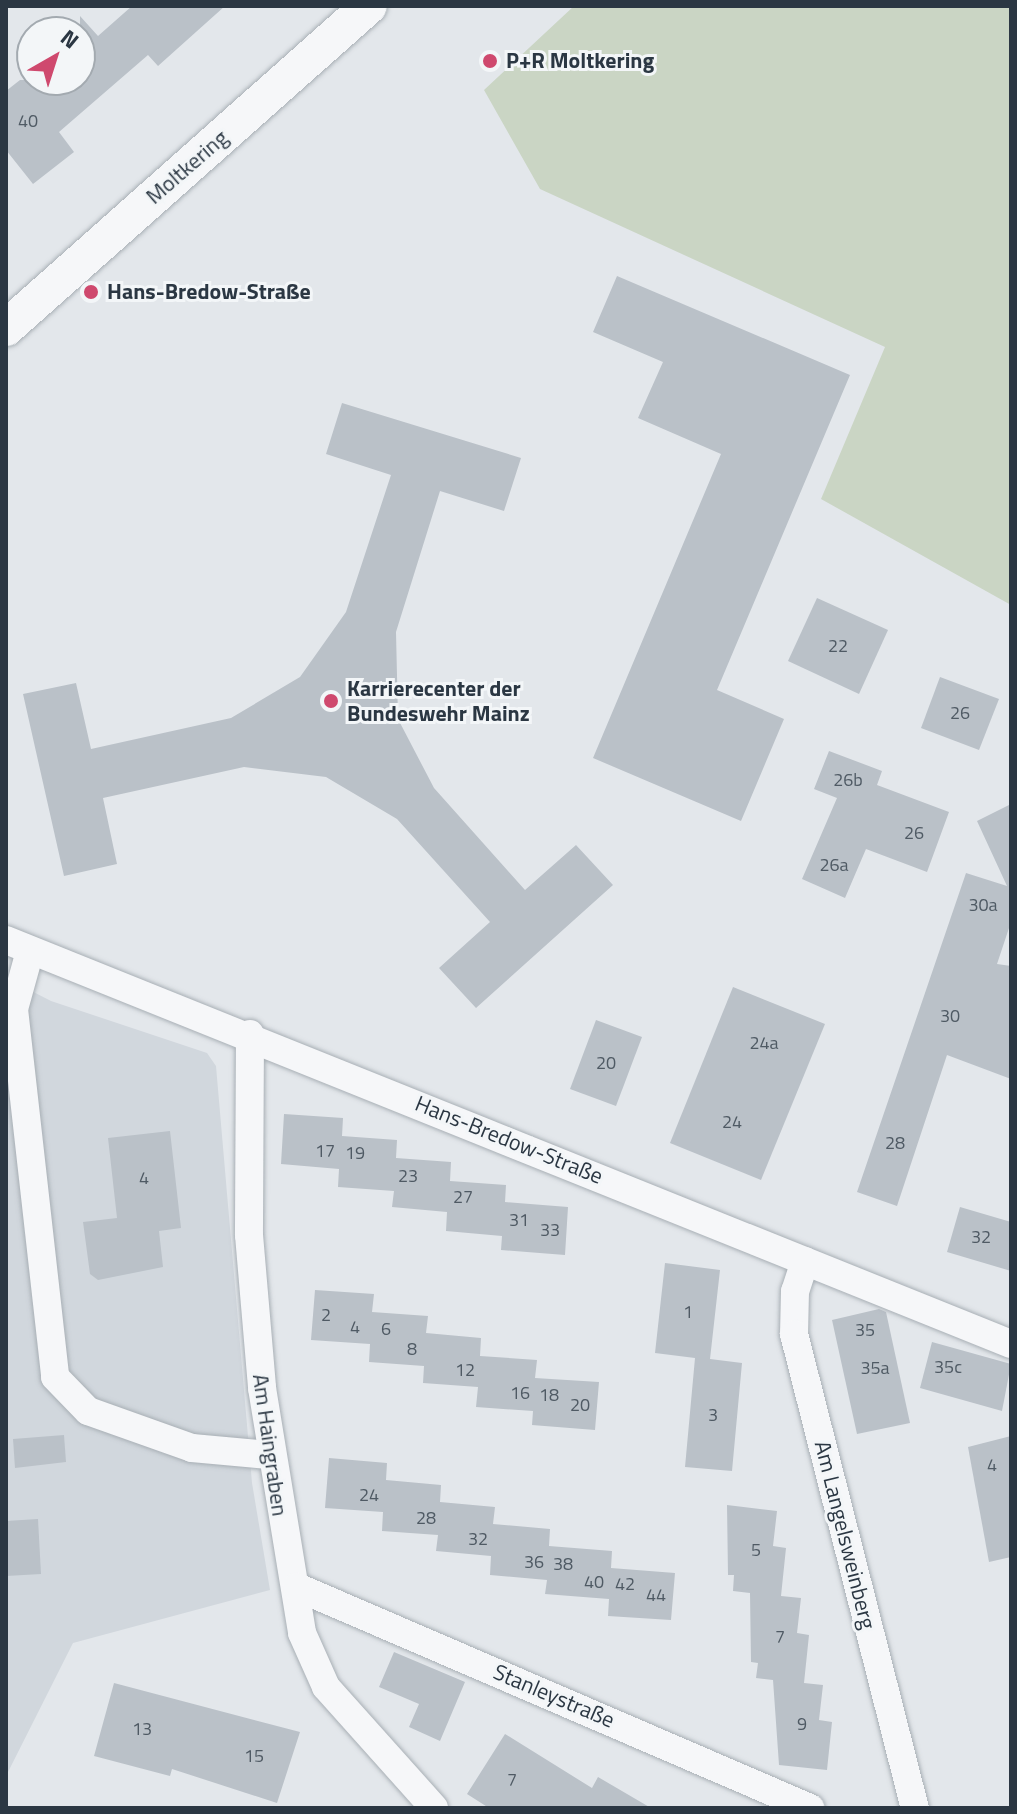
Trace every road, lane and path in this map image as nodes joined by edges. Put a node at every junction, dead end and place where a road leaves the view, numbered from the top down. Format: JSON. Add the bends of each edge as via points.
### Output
{"nodes":[{"id":1,"x":369,"y":6,"type":"edge"},
{"id":2,"x":6,"y":328,"type":"edge"},
{"id":3,"x":18,"y":945,"type":"edge"},
{"id":4,"x":250,"y":1034,"type":"junction"},
{"id":5,"x":805,"y":1261,"type":"junction"},
{"id":6,"x":1011,"y":1344,"type":"edge"},
{"id":7,"x":269,"y":1455,"type":"junction"},
{"id":8,"x":297,"y":1587,"type":"junction"},
{"id":9,"x":434,"y":1808,"type":"edge"},
{"id":10,"x":810,"y":1808,"type":"edge"},
{"id":11,"x":915,"y":1808,"type":"edge"}],
"edges":[{"from":1,"to":2,"type":"street","name":"Moltkering"},
{"from":3,"to":4,"type":"street","name":"Hans-Bredow-Straße"},
{"from":3,"to":7,"type":"street","via":[[14,1009],[55,1377],[88,1411],[192,1448]]},
{"from":4,"to":5,"type":"street","name":"Hans-Bredow-Straße"},
{"from":4,"to":7,"type":"street","name":"Am Haingraben","via":[[249,1235]]},
{"from":5,"to":6,"type":"street","name":"Hans-Bredow-Straße"},
{"from":5,"to":11,"type":"street","name":"Am Langelsweinberg","via":[[795,1291],[794,1334]]},
{"from":7,"to":8,"type":"street","name":"Am Haingraben"},
{"from":8,"to":9,"type":"street","name":"Am Haingraben","via":[[302,1633],[326,1687]]},
{"from":8,"to":10,"type":"street","name":"Stanleystraße"}]}
